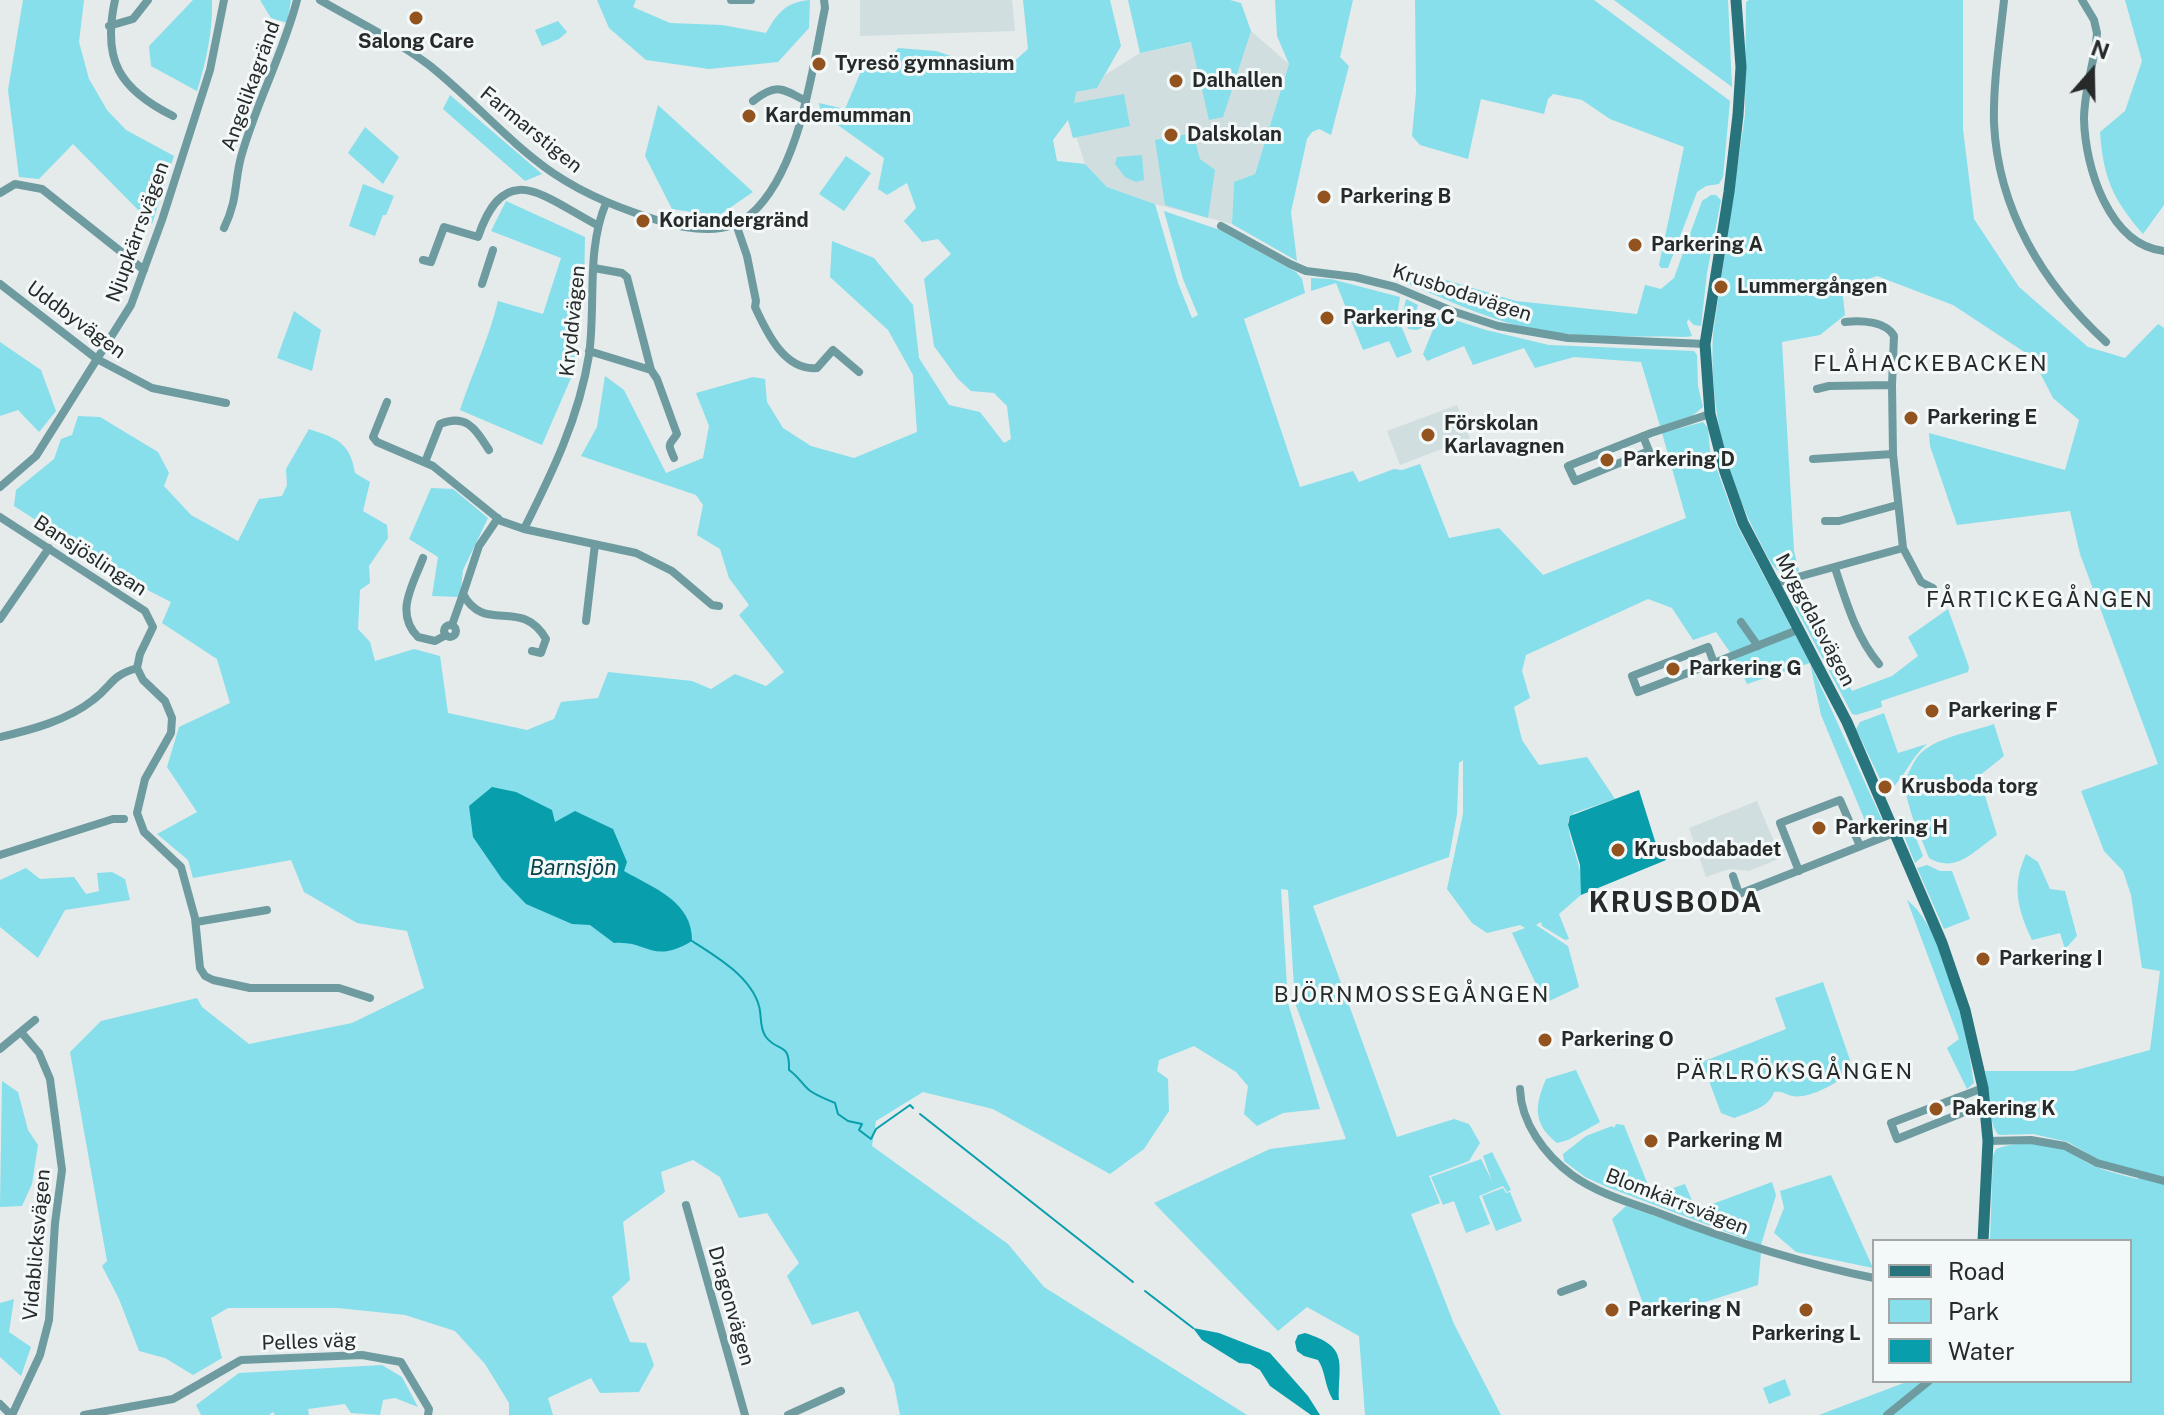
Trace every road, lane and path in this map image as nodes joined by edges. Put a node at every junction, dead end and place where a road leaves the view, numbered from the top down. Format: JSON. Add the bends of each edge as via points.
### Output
{"nodes":[{"id":1,"x":115,"y":0,"type":"edge"},
{"id":2,"x":148,"y":0,"type":"edge"},
{"id":3,"x":224,"y":0,"type":"edge"},
{"id":4,"x":297,"y":0,"type":"edge"},
{"id":5,"x":320,"y":0,"type":"edge"},
{"id":6,"x":731,"y":0,"type":"edge"},
{"id":7,"x":751,"y":0,"type":"edge"},
{"id":8,"x":824,"y":0,"type":"edge"},
{"id":9,"x":1736,"y":0,"type":"edge"},
{"id":10,"x":2004,"y":0,"type":"edge"},
{"id":11,"x":2082,"y":0,"type":"edge"},
{"id":12,"x":109,"y":26,"type":"junction"},
{"id":13,"x":753,"y":101,"type":"dead end"},
{"id":14,"x":806,"y":101,"type":"junction"},
{"id":15,"x":173,"y":116,"type":"dead end"},
{"id":16,"x":0,"y":193,"type":"edge"},
{"id":17,"x":606,"y":203,"type":"junction"},
{"id":18,"x":736,"y":224,"type":"junction"},
{"id":19,"x":597,"y":225,"type":"junction"},
{"id":20,"x":1221,"y":226,"type":"dead end"},
{"id":21,"x":224,"y":228,"type":"dead end"},
{"id":22,"x":493,"y":250,"type":"dead end"},
{"id":23,"x":2164,"y":251,"type":"edge"},
{"id":24,"x":423,"y":260,"type":"dead end"},
{"id":25,"x":594,"y":268,"type":"junction"},
{"id":26,"x":144,"y":270,"type":"junction"},
{"id":27,"x":0,"y":284,"type":"edge"},
{"id":28,"x":482,"y":284,"type":"dead end"},
{"id":29,"x":1845,"y":322,"type":"dead end"},
{"id":30,"x":2106,"y":342,"type":"dead end"},
{"id":31,"x":1705,"y":344,"type":"junction"},
{"id":32,"x":589,"y":351,"type":"junction"},
{"id":33,"x":97,"y":359,"type":"junction"},
{"id":34,"x":651,"y":370,"type":"junction"},
{"id":35,"x":859,"y":372,"type":"dead end"},
{"id":36,"x":1892,"y":385,"type":"junction"},
{"id":37,"x":1817,"y":389,"type":"dead end"},
{"id":38,"x":387,"y":402,"type":"dead end"},
{"id":39,"x":226,"y":403,"type":"dead end"},
{"id":40,"x":1710,"y":414,"type":"junction"},
{"id":41,"x":1643,"y":436,"type":"junction"},
{"id":42,"x":489,"y":450,"type":"dead end"},
{"id":43,"x":1893,"y":454,"type":"junction"},
{"id":44,"x":674,"y":458,"type":"dead end"},
{"id":45,"x":1813,"y":459,"type":"dead end"},
{"id":46,"x":425,"y":462,"type":"junction"},
{"id":47,"x":0,"y":487,"type":"edge"},
{"id":48,"x":1897,"y":505,"type":"junction"},
{"id":49,"x":0,"y":517,"type":"edge"},
{"id":50,"x":498,"y":518,"type":"junction"},
{"id":51,"x":1825,"y":521,"type":"dead end"},
{"id":52,"x":524,"y":529,"type":"junction"},
{"id":53,"x":595,"y":544,"type":"junction"},
{"id":54,"x":49,"y":548,"type":"junction"},
{"id":55,"x":1903,"y":548,"type":"junction"},
{"id":56,"x":423,"y":558,"type":"dead end"},
{"id":57,"x":1835,"y":568,"type":"junction"},
{"id":58,"x":1776,"y":583,"type":"junction"},
{"id":59,"x":1933,"y":588,"type":"dead end"},
{"id":60,"x":463,"y":594,"type":"junction"},
{"id":61,"x":719,"y":606,"type":"dead end"},
{"id":62,"x":0,"y":619,"type":"edge"},
{"id":63,"x":586,"y":621,"type":"dead end"},
{"id":64,"x":1741,"y":622,"type":"dead end"},
{"id":65,"x":1800,"y":629,"type":"junction"},
{"id":66,"x":1758,"y":646,"type":"junction"},
{"id":67,"x":532,"y":651,"type":"dead end"},
{"id":68,"x":1714,"y":663,"type":"junction"},
{"id":69,"x":1879,"y":664,"type":"dead end"},
{"id":70,"x":137,"y":668,"type":"junction"},
{"id":71,"x":0,"y":737,"type":"edge"},
{"id":72,"x":124,"y":819,"type":"dead end"},
{"id":73,"x":1894,"y":833,"type":"junction"},
{"id":74,"x":1860,"y":846,"type":"junction"},
{"id":75,"x":0,"y":855,"type":"edge"},
{"id":76,"x":1799,"y":871,"type":"junction"},
{"id":77,"x":1733,"y":876,"type":"dead end"},
{"id":78,"x":267,"y":910,"type":"dead end"},
{"id":79,"x":196,"y":922,"type":"junction"},
{"id":80,"x":370,"y":998,"type":"dead end"},
{"id":81,"x":35,"y":1020,"type":"dead end"},
{"id":82,"x":21,"y":1032,"type":"junction"},
{"id":83,"x":0,"y":1049,"type":"edge"},
{"id":84,"x":1983,"y":1088,"type":"junction"},
{"id":85,"x":1520,"y":1089,"type":"dead end"},
{"id":86,"x":1956,"y":1098,"type":"junction"},
{"id":87,"x":1988,"y":1141,"type":"junction"},
{"id":88,"x":2164,"y":1181,"type":"edge"},
{"id":89,"x":686,"y":1205,"type":"dead end"},
{"id":90,"x":1983,"y":1239,"type":"edge"},
{"id":91,"x":1872,"y":1278,"type":"edge"},
{"id":92,"x":1583,"y":1284,"type":"dead end"},
{"id":93,"x":1561,"y":1292,"type":"dead end"},
{"id":94,"x":1927,"y":1383,"type":"edge"},
{"id":95,"x":841,"y":1391,"type":"dead end"},
{"id":96,"x":0,"y":1404,"type":"edge"},
{"id":97,"x":12,"y":1415,"type":"edge"},
{"id":98,"x":84,"y":1415,"type":"edge"},
{"id":99,"x":428,"y":1415,"type":"edge"},
{"id":100,"x":745,"y":1415,"type":"edge"},
{"id":101,"x":788,"y":1415,"type":"edge"},
{"id":102,"x":1887,"y":1415,"type":"edge"}],
"edges":[{"from":1,"to":12,"type":"street"},
{"from":2,"to":12,"type":"street","via":[[133,19]]},
{"from":3,"to":26,"type":"street","name":"Njupkärrsvägen","via":[[210,70]]},
{"from":4,"to":21,"type":"street","name":"Angelikagränd","via":[[241,158],[235,204]]},
{"from":5,"to":17,"type":"street","name":"Farmarstigen","via":[[427,64],[543,165]]},
{"from":6,"to":7,"type":"street"},
{"from":8,"to":14,"type":"street"},
{"from":9,"to":31,"type":"street","name":"Myggdalsvägen","via":[[1738,115]]},
{"from":10,"to":30,"type":"street","via":[[1994,122],[2012,213],[2032,254]]},
{"from":11,"to":23,"type":"street","via":[[2097,33],[2084,118],[2091,165],[2109,214],[2136,243]]},
{"from":12,"to":15,"type":"street","via":[[111,53],[131,89]]},
{"from":13,"to":14,"type":"street","via":[[783,89]]},
{"from":14,"to":18,"type":"street","via":[[773,186]]},
{"from":16,"to":26,"type":"street","via":[[15,184],[42,189]]},
{"from":17,"to":18,"type":"street","name":"Farmarstigen","via":[[677,226]]},
{"from":17,"to":19,"type":"street","name":"Kryddvägen"},
{"from":18,"to":35,"type":"street","via":[[755,307],[771,341],[809,369],[816,369],[833,350]]},
{"from":19,"to":24,"type":"street","via":[[533,190],[517,189],[508,191],[485,217],[478,237],[444,227],[431,262]]},
{"from":19,"to":25,"type":"street","name":"Kryddvägen"},
{"from":20,"to":31,"type":"street","name":"Krusbodavägen","via":[[1306,271],[1395,287],[1498,326],[1568,338]]},
{"from":22,"to":28,"type":"street"},
{"from":25,"to":32,"type":"street","name":"Kryddvägen"},
{"from":25,"to":34,"type":"street","via":[[627,277]]},
{"from":26,"to":33,"type":"street","name":"Njupkärrsvägen","via":[[131,305]]},
{"from":27,"to":33,"type":"street","name":"Uddbyvägen"},
{"from":29,"to":36,"type":"street","via":[[1890,329]]},
{"from":31,"to":40,"type":"street","name":"Myggdalsvägen"},
{"from":32,"to":34,"type":"street"},
{"from":32,"to":52,"type":"street","name":"Kryddvägen","via":[[563,447]]},
{"from":33,"to":39,"type":"street","name":"Uddbyvägen","via":[[152,388]]},
{"from":33,"to":47,"type":"street","name":"Njupkärrsvägen","via":[[36,456]]},
{"from":34,"to":44,"type":"street","via":[[677,434],[669,445]]},
{"from":36,"to":37,"type":"street"},
{"from":36,"to":43,"type":"street"},
{"from":38,"to":46,"type":"street","via":[[374,438]]},
{"from":40,"to":41,"type":"street"},
{"from":40,"to":58,"type":"street","name":"Myggdalsvägen","via":[[1739,512]]},
{"from":41,"to":41,"type":"street","via":[[1568,466],[1575,481],[1649,451]]},
{"from":42,"to":46,"type":"street","via":[[475,427],[453,420],[440,424]]},
{"from":43,"to":45,"type":"street"},
{"from":43,"to":48,"type":"street"},
{"from":46,"to":50,"type":"street"},
{"from":48,"to":51,"type":"street"},
{"from":48,"to":55,"type":"street"},
{"from":49,"to":54,"type":"street","name":"Bansjöslingan"},
{"from":50,"to":52,"type":"street"},
{"from":50,"to":60,"type":"street","via":[[479,546]]},
{"from":52,"to":53,"type":"street"},
{"from":53,"to":61,"type":"street","via":[[636,553],[672,571]]},
{"from":53,"to":63,"type":"street"},
{"from":54,"to":62,"type":"street"},
{"from":54,"to":70,"type":"street","name":"Bansjöslingan","via":[[151,618],[153,627]]},
{"from":55,"to":57,"type":"street"},
{"from":55,"to":59,"type":"street","via":[[1921,582]]},
{"from":56,"to":60,"type":"street","via":[[405,605],[418,637],[435,641],[446,635]]},
{"from":57,"to":58,"type":"street"},
{"from":57,"to":69,"type":"street","via":[[1851,615]]},
{"from":58,"to":65,"type":"street","name":"Myggdalsvägen"},
{"from":60,"to":67,"type":"street","via":[[473,609],[494,616],[517,615],[535,625],[546,639],[541,653]]},
{"from":64,"to":66,"type":"street"},
{"from":65,"to":66,"type":"street"},
{"from":65,"to":73,"type":"street","name":"Myggdalsvägen"},
{"from":66,"to":68,"type":"street"},
{"from":68,"to":68,"type":"street","via":[[1708,647],[1632,676],[1638,692]]},
{"from":70,"to":71,"type":"street","via":[[119,673],[93,701],[58,719]]},
{"from":70,"to":79,"type":"street","via":[[165,701],[172,718],[171,733],[145,779],[137,813],[144,832],[181,867]]},
{"from":72,"to":75,"type":"street"},
{"from":73,"to":74,"type":"street"},
{"from":73,"to":84,"type":"street","name":"Myggdalsvägen","via":[[1947,957]]},
{"from":74,"to":76,"type":"street"},
{"from":74,"to":76,"type":"street","via":[[1840,800],[1780,823]]},
{"from":76,"to":77,"type":"street","via":[[1739,894]]},
{"from":78,"to":79,"type":"street"},
{"from":79,"to":80,"type":"street","via":[[199,967],[213,980],[250,988],[339,988]]},
{"from":81,"to":82,"type":"street"},
{"from":82,"to":83,"type":"street"},
{"from":82,"to":97,"type":"street","name":"Vidablicksvägen","via":[[39,1053],[50,1079],[62,1170],[49,1320],[40,1355]]},
{"from":84,"to":86,"type":"street"},
{"from":84,"to":87,"type":"street","name":"Myggdalsvägen"},
{"from":85,"to":91,"type":"street","name":"Blomkärrsvägen","via":[[1521,1108],[1542,1144],[1588,1185],[1762,1251]]},
{"from":86,"to":86,"type":"street","via":[[1962,1113],[1897,1139],[1891,1123]]},
{"from":87,"to":88,"type":"street","via":[[2065,1146],[2097,1163]]},
{"from":87,"to":90,"type":"street","name":"Myggdalsvägen"},
{"from":89,"to":100,"type":"street","name":"Dragonvägen"},
{"from":92,"to":93,"type":"street"},
{"from":94,"to":102,"type":"street"},
{"from":95,"to":101,"type":"street"},
{"from":96,"to":97,"type":"street"},
{"from":98,"to":99,"type":"street","name":"Pelles väg","via":[[173,1399],[241,1360],[362,1355],[401,1362]]}]}
